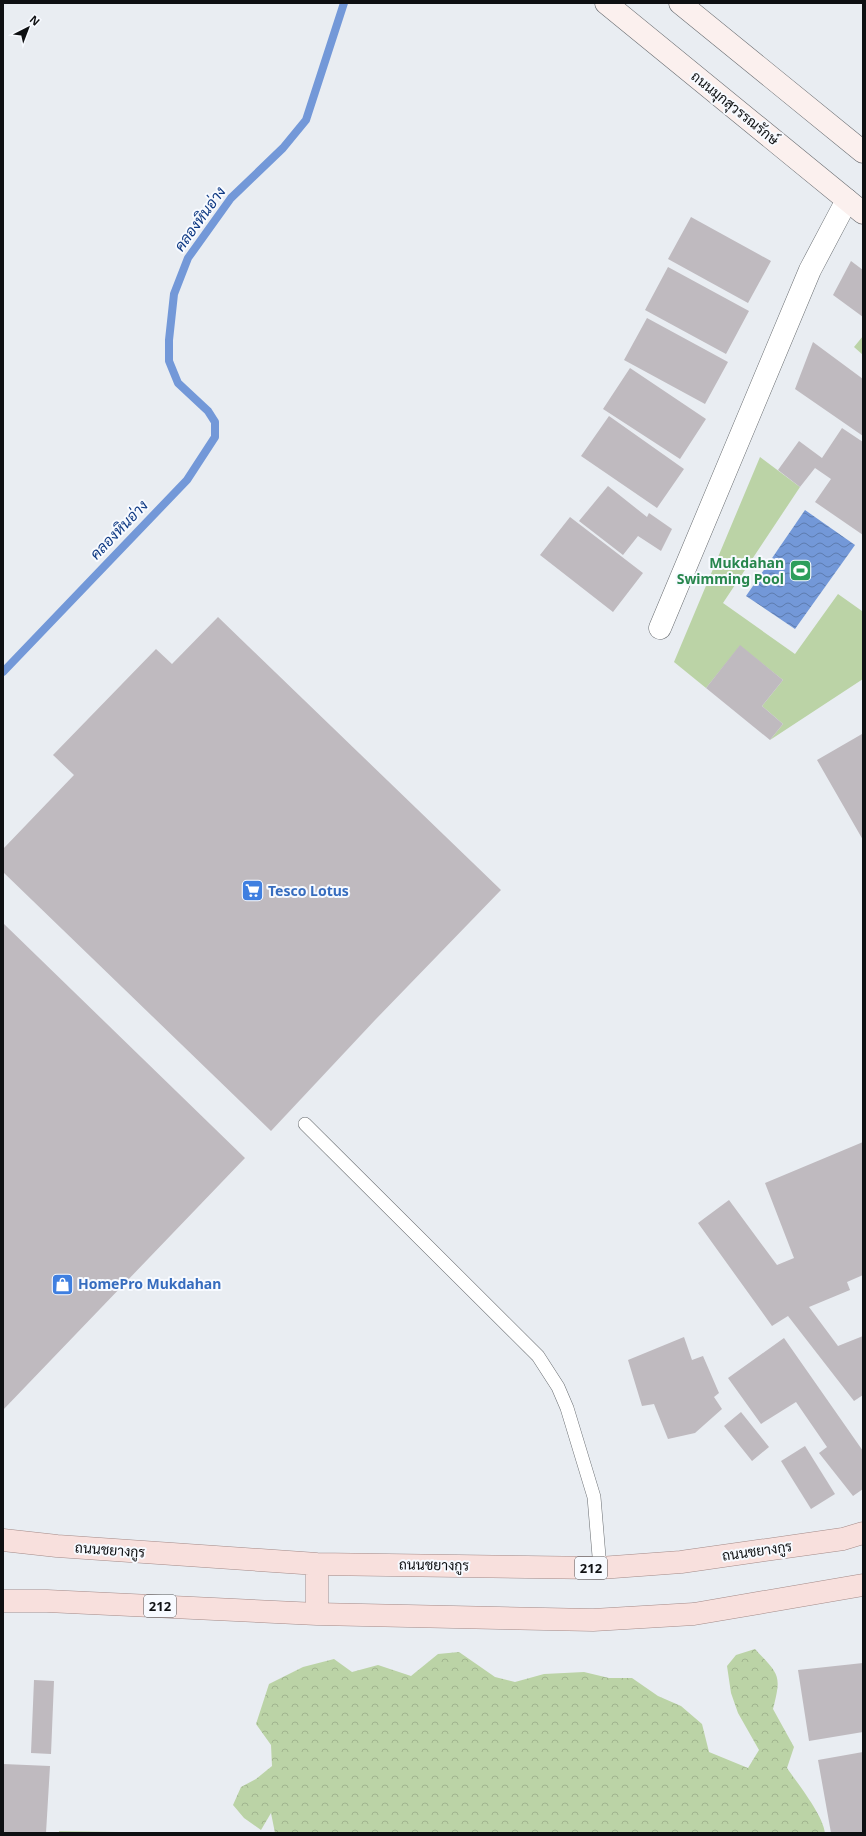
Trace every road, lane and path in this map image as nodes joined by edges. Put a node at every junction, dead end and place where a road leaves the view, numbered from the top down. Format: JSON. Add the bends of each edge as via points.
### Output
{"nodes":[{"id":1,"x":606,"y":3,"type":"edge"},
{"id":2,"x":680,"y":3,"type":"edge"},
{"id":3,"x":862,"y":149,"type":"edge"},
{"id":4,"x":855,"y":207,"type":"edge"},
{"id":5,"x":660,"y":628,"type":"dead end"},
{"id":6,"x":305,"y":1124,"type":"dead end"},
{"id":7,"x":863,"y":1533,"type":"edge"},
{"id":8,"x":3,"y":1540,"type":"edge"},
{"id":9,"x":317,"y":1564,"type":"junction"},
{"id":10,"x":600,"y":1568,"type":"junction"},
{"id":11,"x":863,"y":1585,"type":"edge"},
{"id":12,"x":3,"y":1601,"type":"edge"},
{"id":13,"x":317,"y":1614,"type":"junction"}],
"edges":[{"from":1,"to":4,"type":"main road","name":"ถนนมุกสุวรรณรักษ์"},
{"from":2,"to":3,"type":"main road"},
{"from":4,"to":5,"type":"street","via":[[810,270]]},
{"from":6,"to":10,"type":"lane","via":[[538,1356],[558,1387],[567,1408],[594,1497]]},
{"from":7,"to":10,"type":"main road","name":"ถนนชยางกูร","number":"212","via":[[843,1539],[681,1562]]},
{"from":8,"to":9,"type":"main road","name":"ถนนชยางกูร","number":"212"},
{"from":9,"to":10,"type":"main road","name":"ถนนชยางกูร","number":"212"},
{"from":9,"to":13,"type":"main road"},
{"from":11,"to":13,"type":"main road","number":"212","via":[[694,1614],[593,1620]]},
{"from":12,"to":13,"type":"main road","number":"212"}]}
